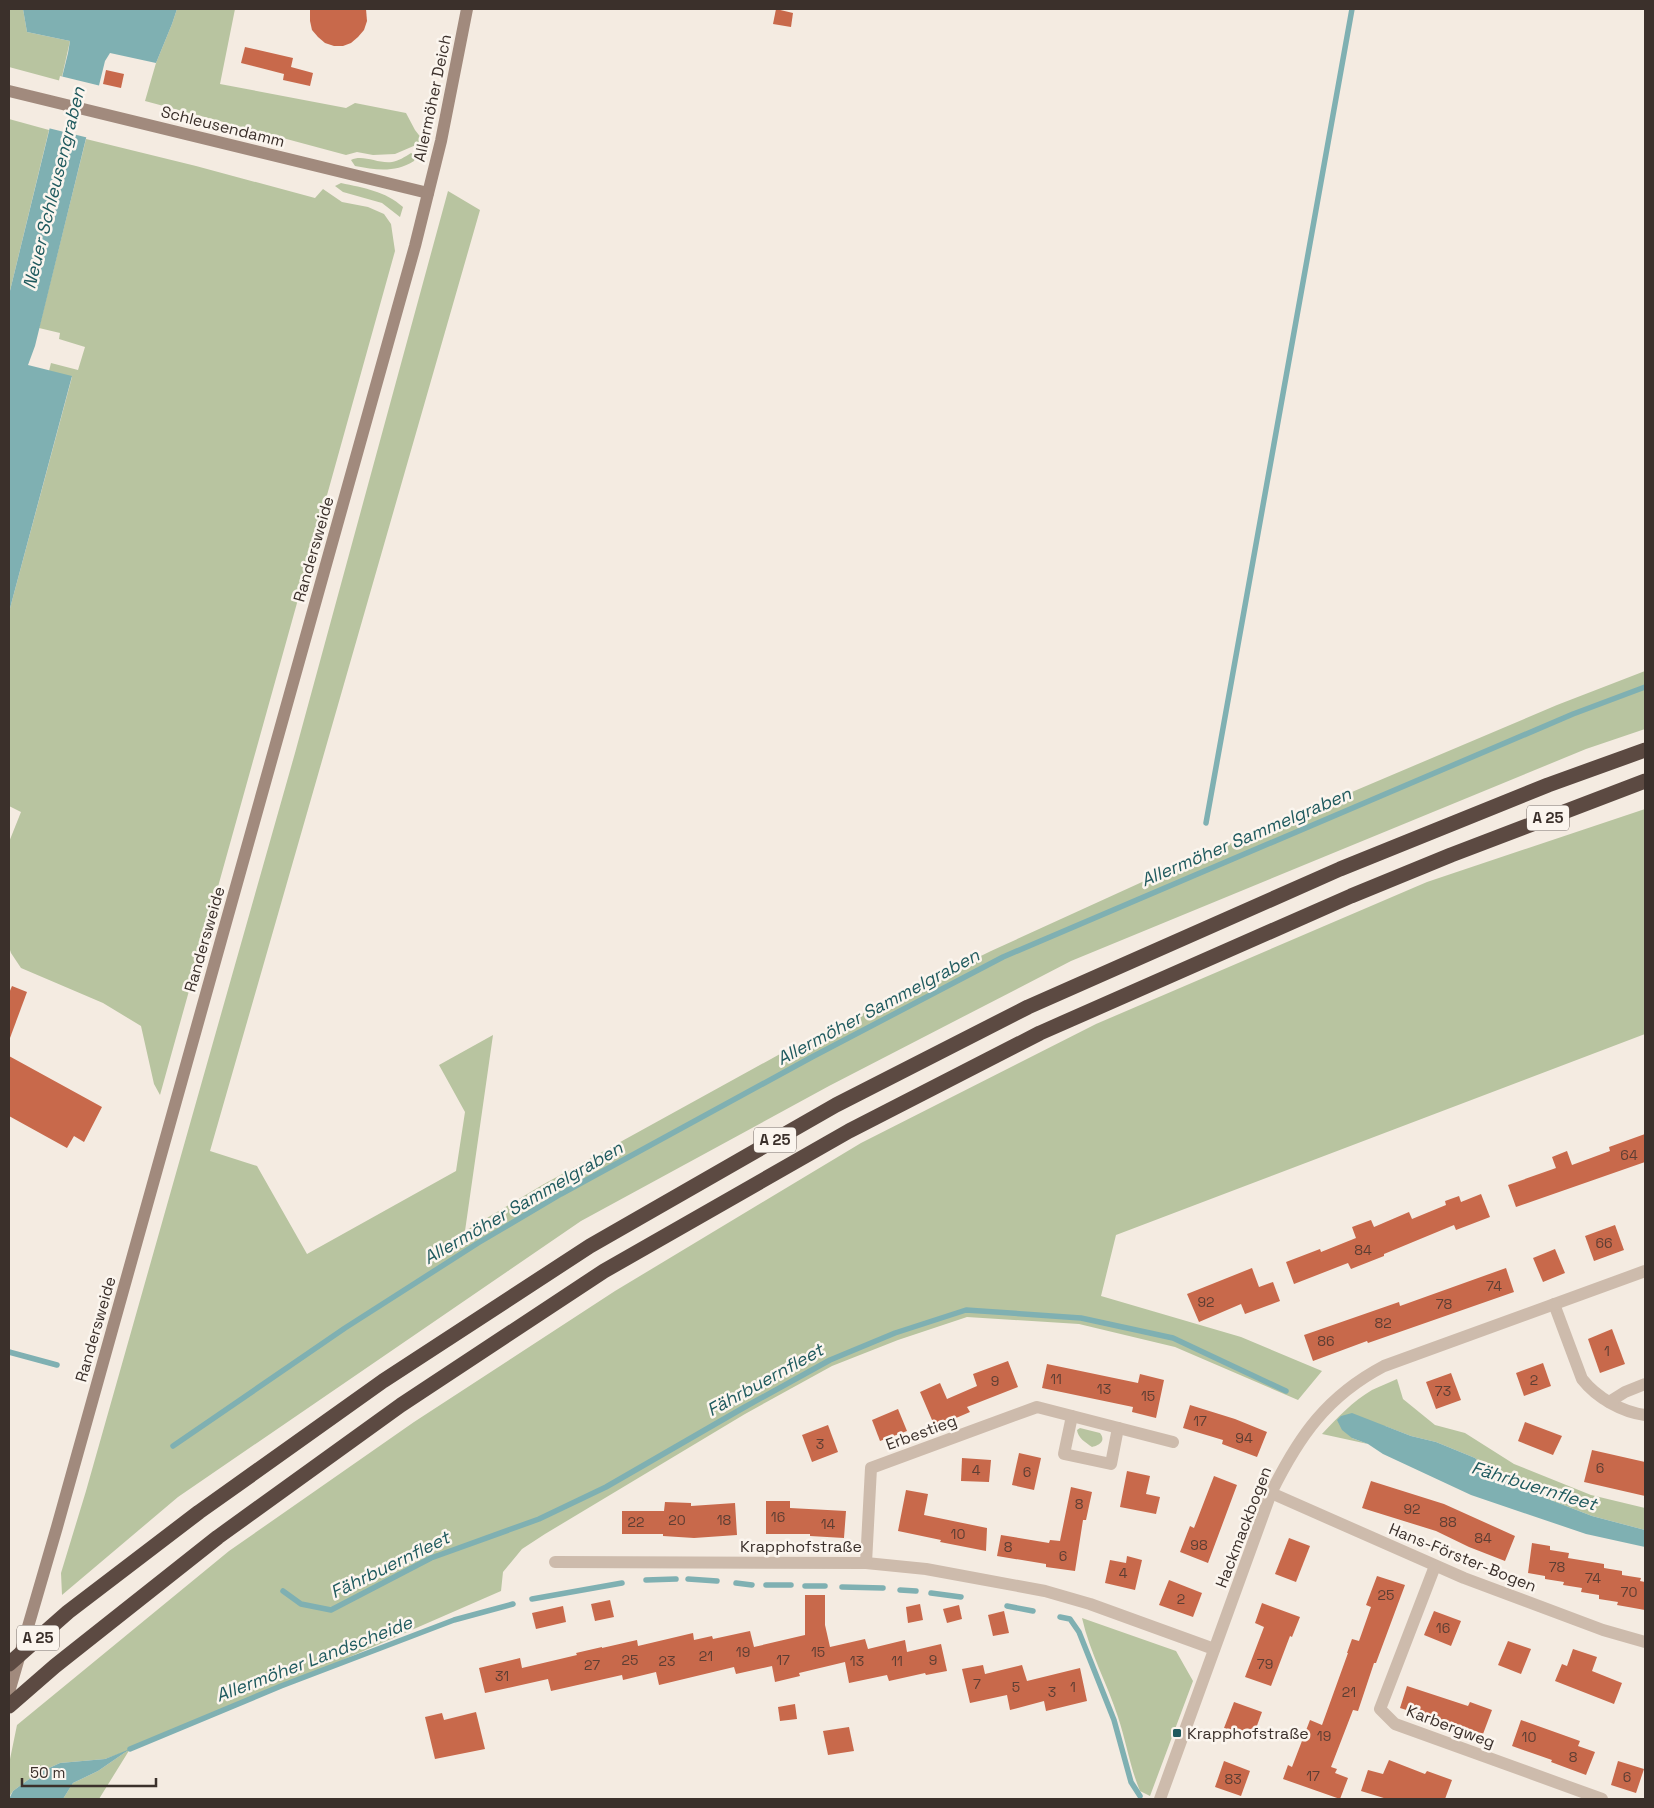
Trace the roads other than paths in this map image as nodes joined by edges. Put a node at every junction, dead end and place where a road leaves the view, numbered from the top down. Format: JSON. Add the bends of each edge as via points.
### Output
{"nodes":[{"id":1,"x":466,"y":9,"type":"edge"},
{"id":2,"x":9,"y":91,"type":"edge"},
{"id":3,"x":428,"y":193,"type":"junction"},
{"id":4,"x":1645,"y":750,"type":"edge"},
{"id":5,"x":1645,"y":781,"type":"edge"},
{"id":6,"x":1645,"y":1271,"type":"edge"},
{"id":7,"x":1554,"y":1304,"type":"junction"},
{"id":8,"x":1645,"y":1384,"type":"edge"},
{"id":9,"x":1609,"y":1402,"type":"junction"},
{"id":10,"x":1645,"y":1415,"type":"edge"},
{"id":11,"x":1072,"y":1416,"type":"junction"},
{"id":12,"x":1118,"y":1428,"type":"junction"},
{"id":13,"x":1173,"y":1442,"type":"dead end"},
{"id":14,"x":1271,"y":1493,"type":"junction"},
{"id":15,"x":555,"y":1562,"type":"dead end"},
{"id":16,"x":866,"y":1562,"type":"junction"},
{"id":17,"x":1435,"y":1566,"type":"junction"},
{"id":18,"x":1645,"y":1642,"type":"edge"},
{"id":19,"x":1214,"y":1650,"type":"junction"},
{"id":20,"x":9,"y":1664,"type":"edge"},
{"id":21,"x":9,"y":1692,"type":"edge"},
{"id":22,"x":9,"y":1706,"type":"edge"},
{"id":23,"x":1160,"y":1799,"type":"edge"},
{"id":24,"x":1602,"y":1799,"type":"edge"}],
"edges":[{"from":1,"to":3,"type":"street","name":"Allermöher Deich"},
{"from":2,"to":3,"type":"street","name":"Schleusendamm"},
{"from":3,"to":21,"type":"street","name":"Randersweide"},
{"from":4,"to":20,"type":"highway","number":"A 25","via":[[1548,785],[1331,872],[1028,1007],[836,1105],[590,1246],[383,1381],[199,1512],[68,1612]]},
{"from":5,"to":22,"type":"highway","number":"A 25","via":[[1333,904],[1040,1033],[849,1131],[604,1271],[401,1405],[218,1537]]},
{"from":6,"to":7,"type":"street","name":"Hackmackbogen"},
{"from":7,"to":9,"type":"street","via":[[1582,1379]]},
{"from":7,"to":14,"type":"street","name":"Hackmackbogen","via":[[1384,1366],[1350,1386],[1329,1405],[1296,1446]]},
{"from":8,"to":9,"type":"street"},
{"from":9,"to":10,"type":"street"},
{"from":11,"to":12,"type":"street","name":"Erbestieg"},
{"from":11,"to":12,"type":"street","via":[[1064,1454],[1111,1464]]},
{"from":11,"to":16,"type":"street","name":"Erbestieg","via":[[1037,1408],[871,1468]]},
{"from":12,"to":13,"type":"street","name":"Erbestieg"},
{"from":14,"to":17,"type":"street","name":"Hans-Förster-Bogen"},
{"from":14,"to":19,"type":"street","name":"Hackmackbogen"},
{"from":15,"to":16,"type":"street","name":"Krapphofstraße"},
{"from":16,"to":19,"type":"street","name":"Krapphofstraße","via":[[1045,1590]]},
{"from":17,"to":18,"type":"street","name":"Hans-Förster-Bogen","via":[[1603,1630]]},
{"from":17,"to":24,"type":"street","name":"Karbergweg","via":[[1380,1709],[1395,1724]]},
{"from":19,"to":23,"type":"street","name":"Hackmackbogen"}]}
